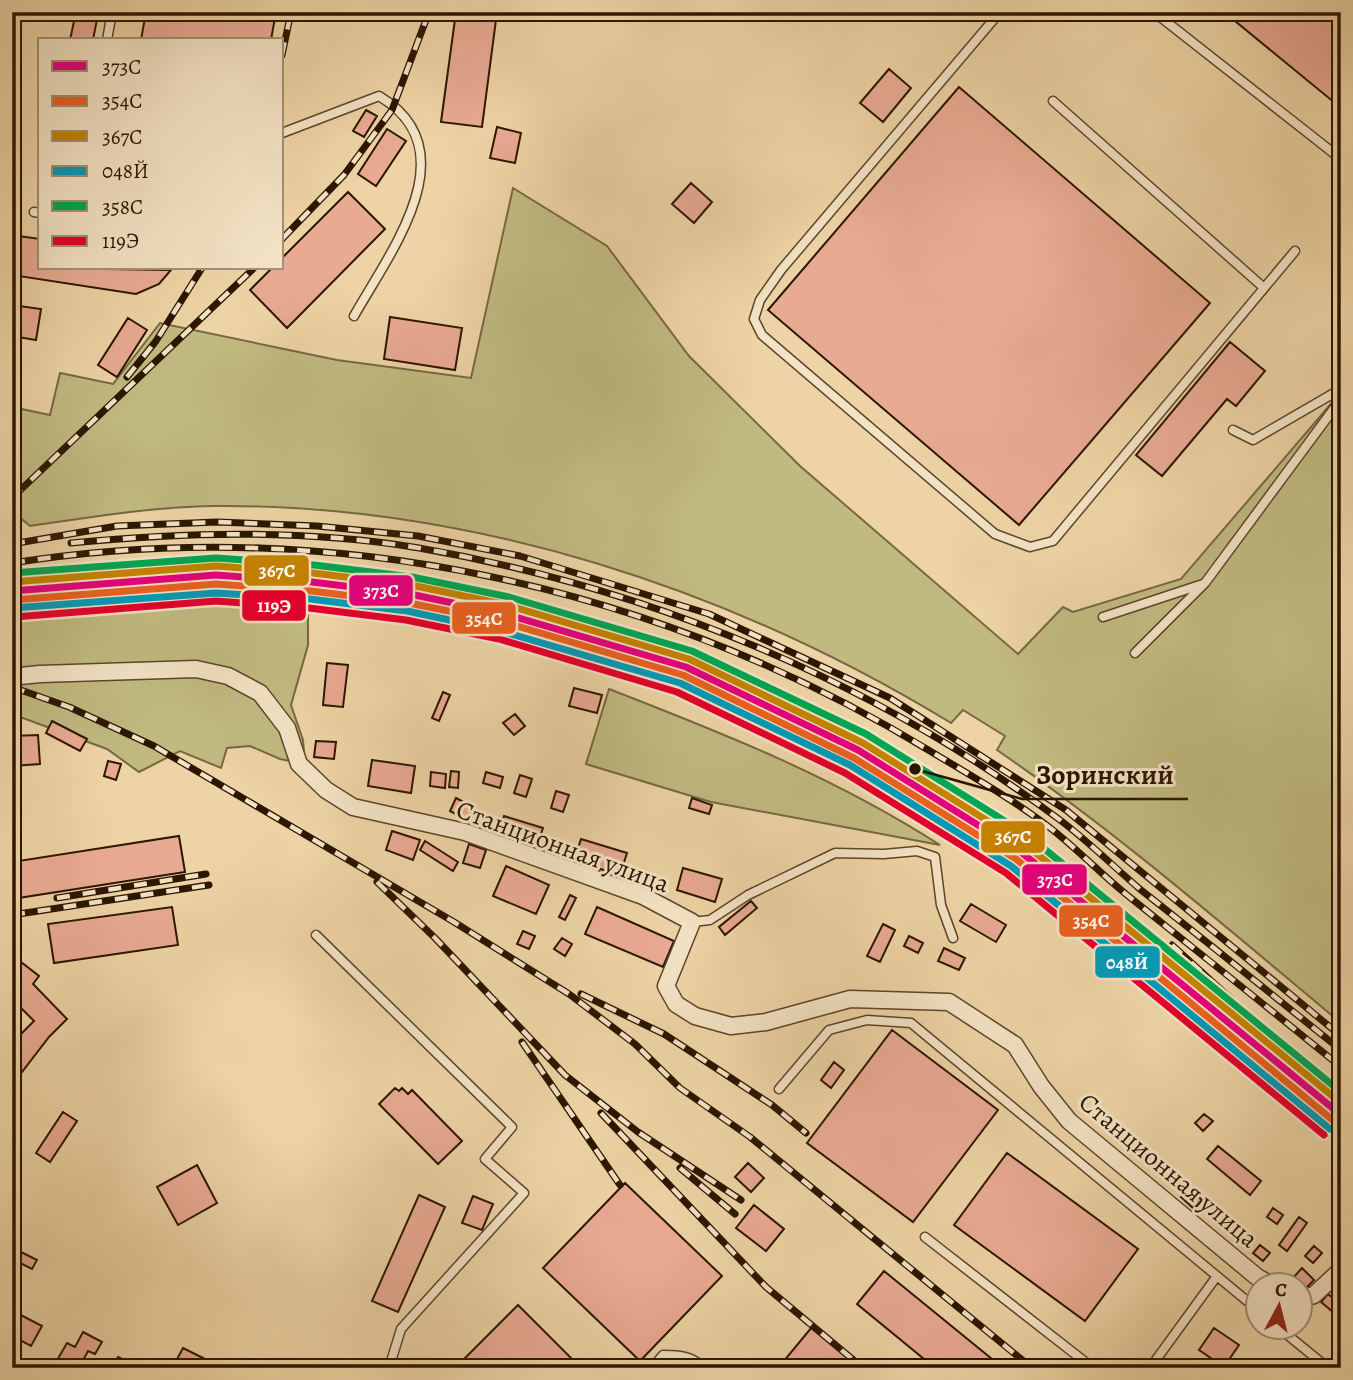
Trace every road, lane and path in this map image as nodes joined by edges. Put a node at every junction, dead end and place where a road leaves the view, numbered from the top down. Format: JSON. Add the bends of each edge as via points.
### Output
{"nodes":[{"id":1,"x":112,"y":12,"type":"edge"},
{"id":2,"x":1000,"y":12,"type":"edge"},
{"id":3,"x":1154,"y":12,"type":"edge"},
{"id":4,"x":107,"y":38,"type":"edge"},
{"id":5,"x":1053,"y":101,"type":"dead end"},
{"id":6,"x":284,"y":132,"type":"edge"},
{"id":7,"x":1341,"y":159,"type":"edge"},
{"id":8,"x":1295,"y":250,"type":"dead end"},
{"id":9,"x":1263,"y":287,"type":"junction"},
{"id":10,"x":354,"y":316,"type":"dead end"},
{"id":11,"x":1341,"y":390,"type":"edge"},
{"id":12,"x":1341,"y":399,"type":"edge"},
{"id":13,"x":1233,"y":430,"type":"dead end"},
{"id":14,"x":1205,"y":583,"type":"junction"},
{"id":15,"x":1102,"y":617,"type":"dead end"},
{"id":16,"x":1135,"y":653,"type":"dead end"},
{"id":17,"x":12,"y":681,"type":"edge"},
{"id":18,"x":692,"y":922,"type":"junction"},
{"id":19,"x":316,"y":935,"type":"dead end"},
{"id":20,"x":953,"y":938,"type":"dead end"},
{"id":21,"x":779,"y":1089,"type":"dead end"},
{"id":22,"x":925,"y":1237,"type":"dead end"},
{"id":23,"x":1341,"y":1270,"type":"edge"},
{"id":24,"x":1251,"y":1272,"type":"edge"},
{"id":25,"x":1217,"y":1276,"type":"junction"},
{"id":26,"x":1314,"y":1295,"type":"edge"},
{"id":27,"x":1244,"y":1298,"type":"edge"},
{"id":28,"x":1296,"y":1342,"type":"edge"},
{"id":29,"x":389,"y":1368,"type":"edge"},
{"id":30,"x":652,"y":1368,"type":"edge"},
{"id":31,"x":705,"y":1368,"type":"edge"},
{"id":32,"x":1093,"y":1368,"type":"edge"},
{"id":33,"x":1150,"y":1368,"type":"edge"},
{"id":34,"x":1328,"y":1368,"type":"edge"}],
"edges":[{"from":1,"to":4,"type":"lane"},
{"from":2,"to":9,"type":"lane","via":[[781,270],[760,300],[754,319],[762,335],[995,534],[1030,547],[1053,541]]},
{"from":3,"to":7,"type":"lane"},
{"from":5,"to":9,"type":"lane"},
{"from":6,"to":10,"type":"lane","via":[[379,96],[396,106],[422,145],[416,205]]},
{"from":8,"to":9,"type":"lane"},
{"from":11,"to":13,"type":"lane","via":[[1253,440]]},
{"from":12,"to":14,"type":"lane"},
{"from":14,"to":15,"type":"lane"},
{"from":14,"to":16,"type":"lane"},
{"from":17,"to":18,"type":"street","name":"Станционная улица","via":[[40,674],[196,669],[228,676],[260,693],[286,728],[299,764],[326,790],[353,807],[465,832],[643,896]]},
{"from":18,"to":20,"type":"lane","via":[[710,920],[748,895],[835,853],[917,850],[935,857],[941,905]]},
{"from":18,"to":24,"type":"street","name":"Станционная улица","via":[[666,986],[676,1004],[695,1016],[731,1026],[766,1022],[850,999],[949,1002],[1015,1045],[1069,1121]]},
{"from":19,"to":29,"type":"lane","via":[[512,1127],[485,1158],[524,1193],[401,1329]]},
{"from":21,"to":25,"type":"lane","via":[[829,1030],[867,1020],[911,1023]]},
{"from":22,"to":32,"type":"lane"},
{"from":23,"to":26,"type":"street"},
{"from":25,"to":27,"type":"lane"},
{"from":25,"to":33,"type":"lane"},
{"from":28,"to":34,"type":"lane"},
{"from":30,"to":31,"type":"lane","via":[[663,1355],[680,1354]]}]}
